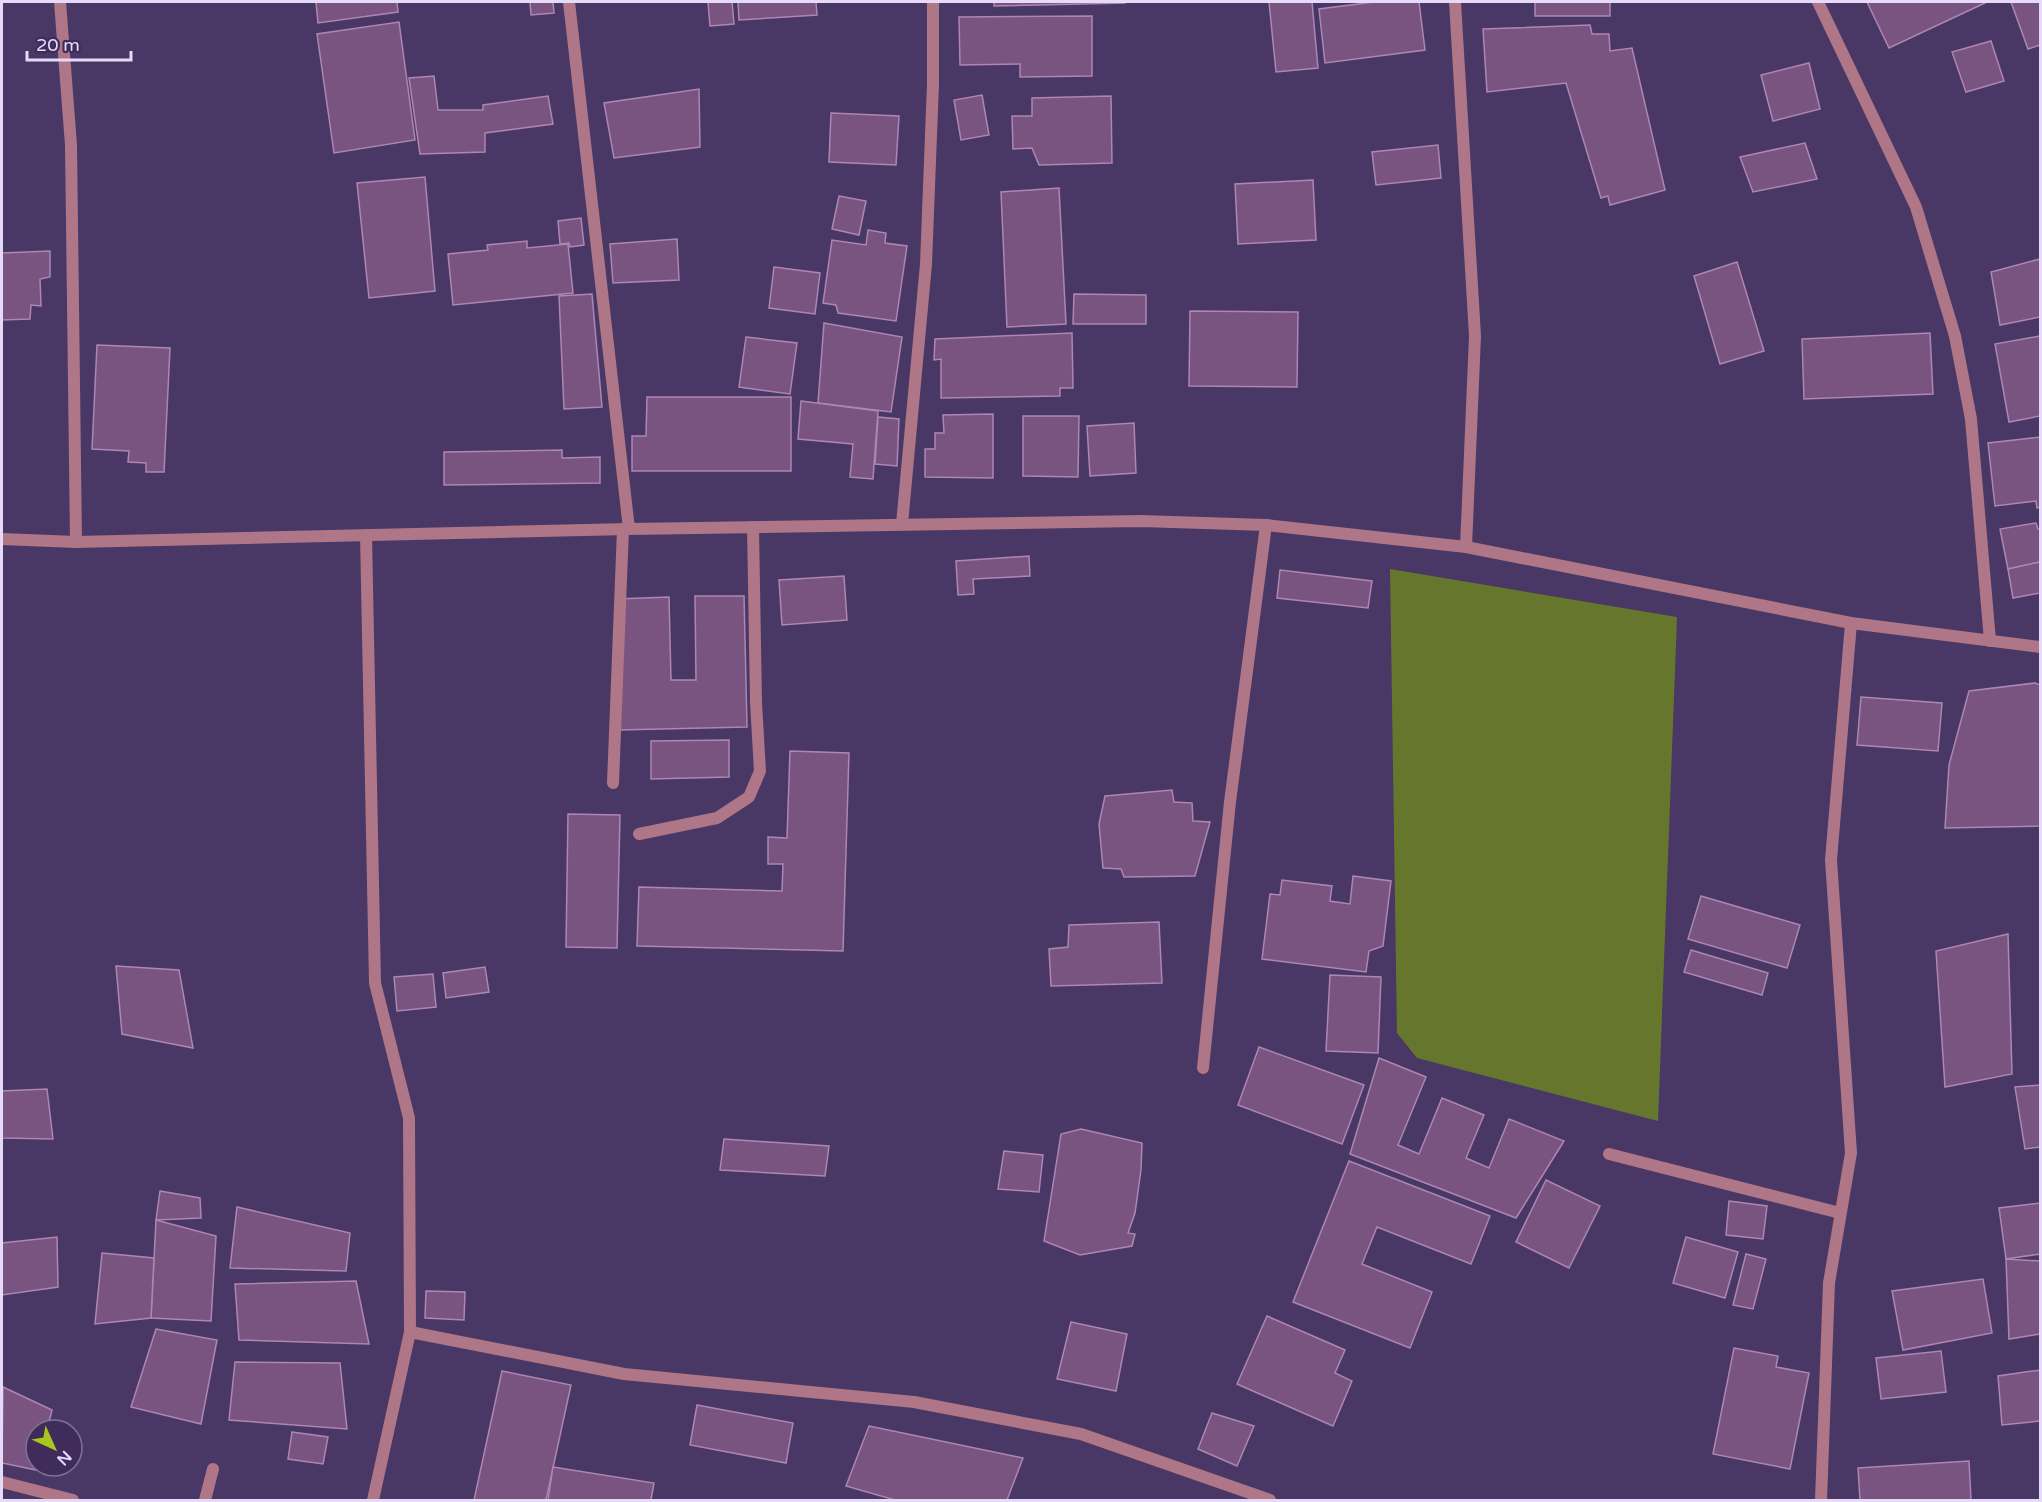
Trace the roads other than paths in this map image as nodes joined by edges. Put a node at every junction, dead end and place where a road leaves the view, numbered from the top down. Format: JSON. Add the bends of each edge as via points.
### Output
{"nodes":[{"id":1,"x":60,"y":2,"type":"edge"},
{"id":2,"x":570,"y":2,"type":"edge"},
{"id":3,"x":933,"y":2,"type":"edge"},
{"id":4,"x":1455,"y":2,"type":"edge"},
{"id":5,"x":1818,"y":2,"type":"edge"},
{"id":6,"x":902,"y":524,"type":"junction"},
{"id":7,"x":1266,"y":525,"type":"junction"},
{"id":8,"x":753,"y":527,"type":"junction"},
{"id":9,"x":626,"y":529,"type":"junction"},
{"id":10,"x":366,"y":535,"type":"junction"},
{"id":11,"x":2,"y":539,"type":"edge"},
{"id":12,"x":76,"y":542,"type":"junction"},
{"id":13,"x":1466,"y":547,"type":"junction"},
{"id":14,"x":1851,"y":623,"type":"junction"},
{"id":15,"x":1990,"y":641,"type":"junction"},
{"id":16,"x":2040,"y":647,"type":"edge"},
{"id":17,"x":613,"y":783,"type":"dead end"},
{"id":18,"x":639,"y":834,"type":"dead end"},
{"id":19,"x":1203,"y":1068,"type":"dead end"},
{"id":20,"x":1609,"y":1154,"type":"dead end"},
{"id":21,"x":1840,"y":1212,"type":"junction"},
{"id":22,"x":410,"y":1332,"type":"junction"},
{"id":23,"x":213,"y":1469,"type":"dead end"},
{"id":24,"x":2,"y":1482,"type":"edge"},
{"id":25,"x":73,"y":1500,"type":"edge"},
{"id":26,"x":205,"y":1500,"type":"edge"},
{"id":27,"x":373,"y":1500,"type":"edge"},
{"id":28,"x":1270,"y":1500,"type":"edge"},
{"id":29,"x":1821,"y":1500,"type":"edge"}],
"edges":[{"from":1,"to":12,"type":"street","via":[[71,145]]},
{"from":2,"to":9,"type":"street"},
{"from":3,"to":6,"type":"street","via":[[926,264]]},
{"from":4,"to":13,"type":"street","via":[[1475,336]]},
{"from":5,"to":15,"type":"street","via":[[1916,207],[1954,336],[1971,419]]},
{"from":6,"to":7,"type":"street","via":[[1141,521]]},
{"from":6,"to":8,"type":"street"},
{"from":7,"to":13,"type":"street"},
{"from":7,"to":19,"type":"street","via":[[1230,802]]},
{"from":8,"to":9,"type":"street"},
{"from":8,"to":18,"type":"street","via":[[760,771],[749,797],[717,818]]},
{"from":9,"to":10,"type":"street"},
{"from":9,"to":17,"type":"street"},
{"from":10,"to":12,"type":"street"},
{"from":10,"to":22,"type":"street","via":[[375,983],[409,1118]]},
{"from":11,"to":12,"type":"street"},
{"from":13,"to":14,"type":"street"},
{"from":14,"to":15,"type":"street"},
{"from":14,"to":21,"type":"street","via":[[1831,860],[1851,1153]]},
{"from":15,"to":16,"type":"street"},
{"from":20,"to":21,"type":"street"},
{"from":21,"to":29,"type":"street","via":[[1829,1283]]},
{"from":22,"to":27,"type":"street"},
{"from":22,"to":28,"type":"street","via":[[624,1374],[914,1402],[1082,1434]]},
{"from":23,"to":26,"type":"street"},
{"from":24,"to":25,"type":"street"}]}
